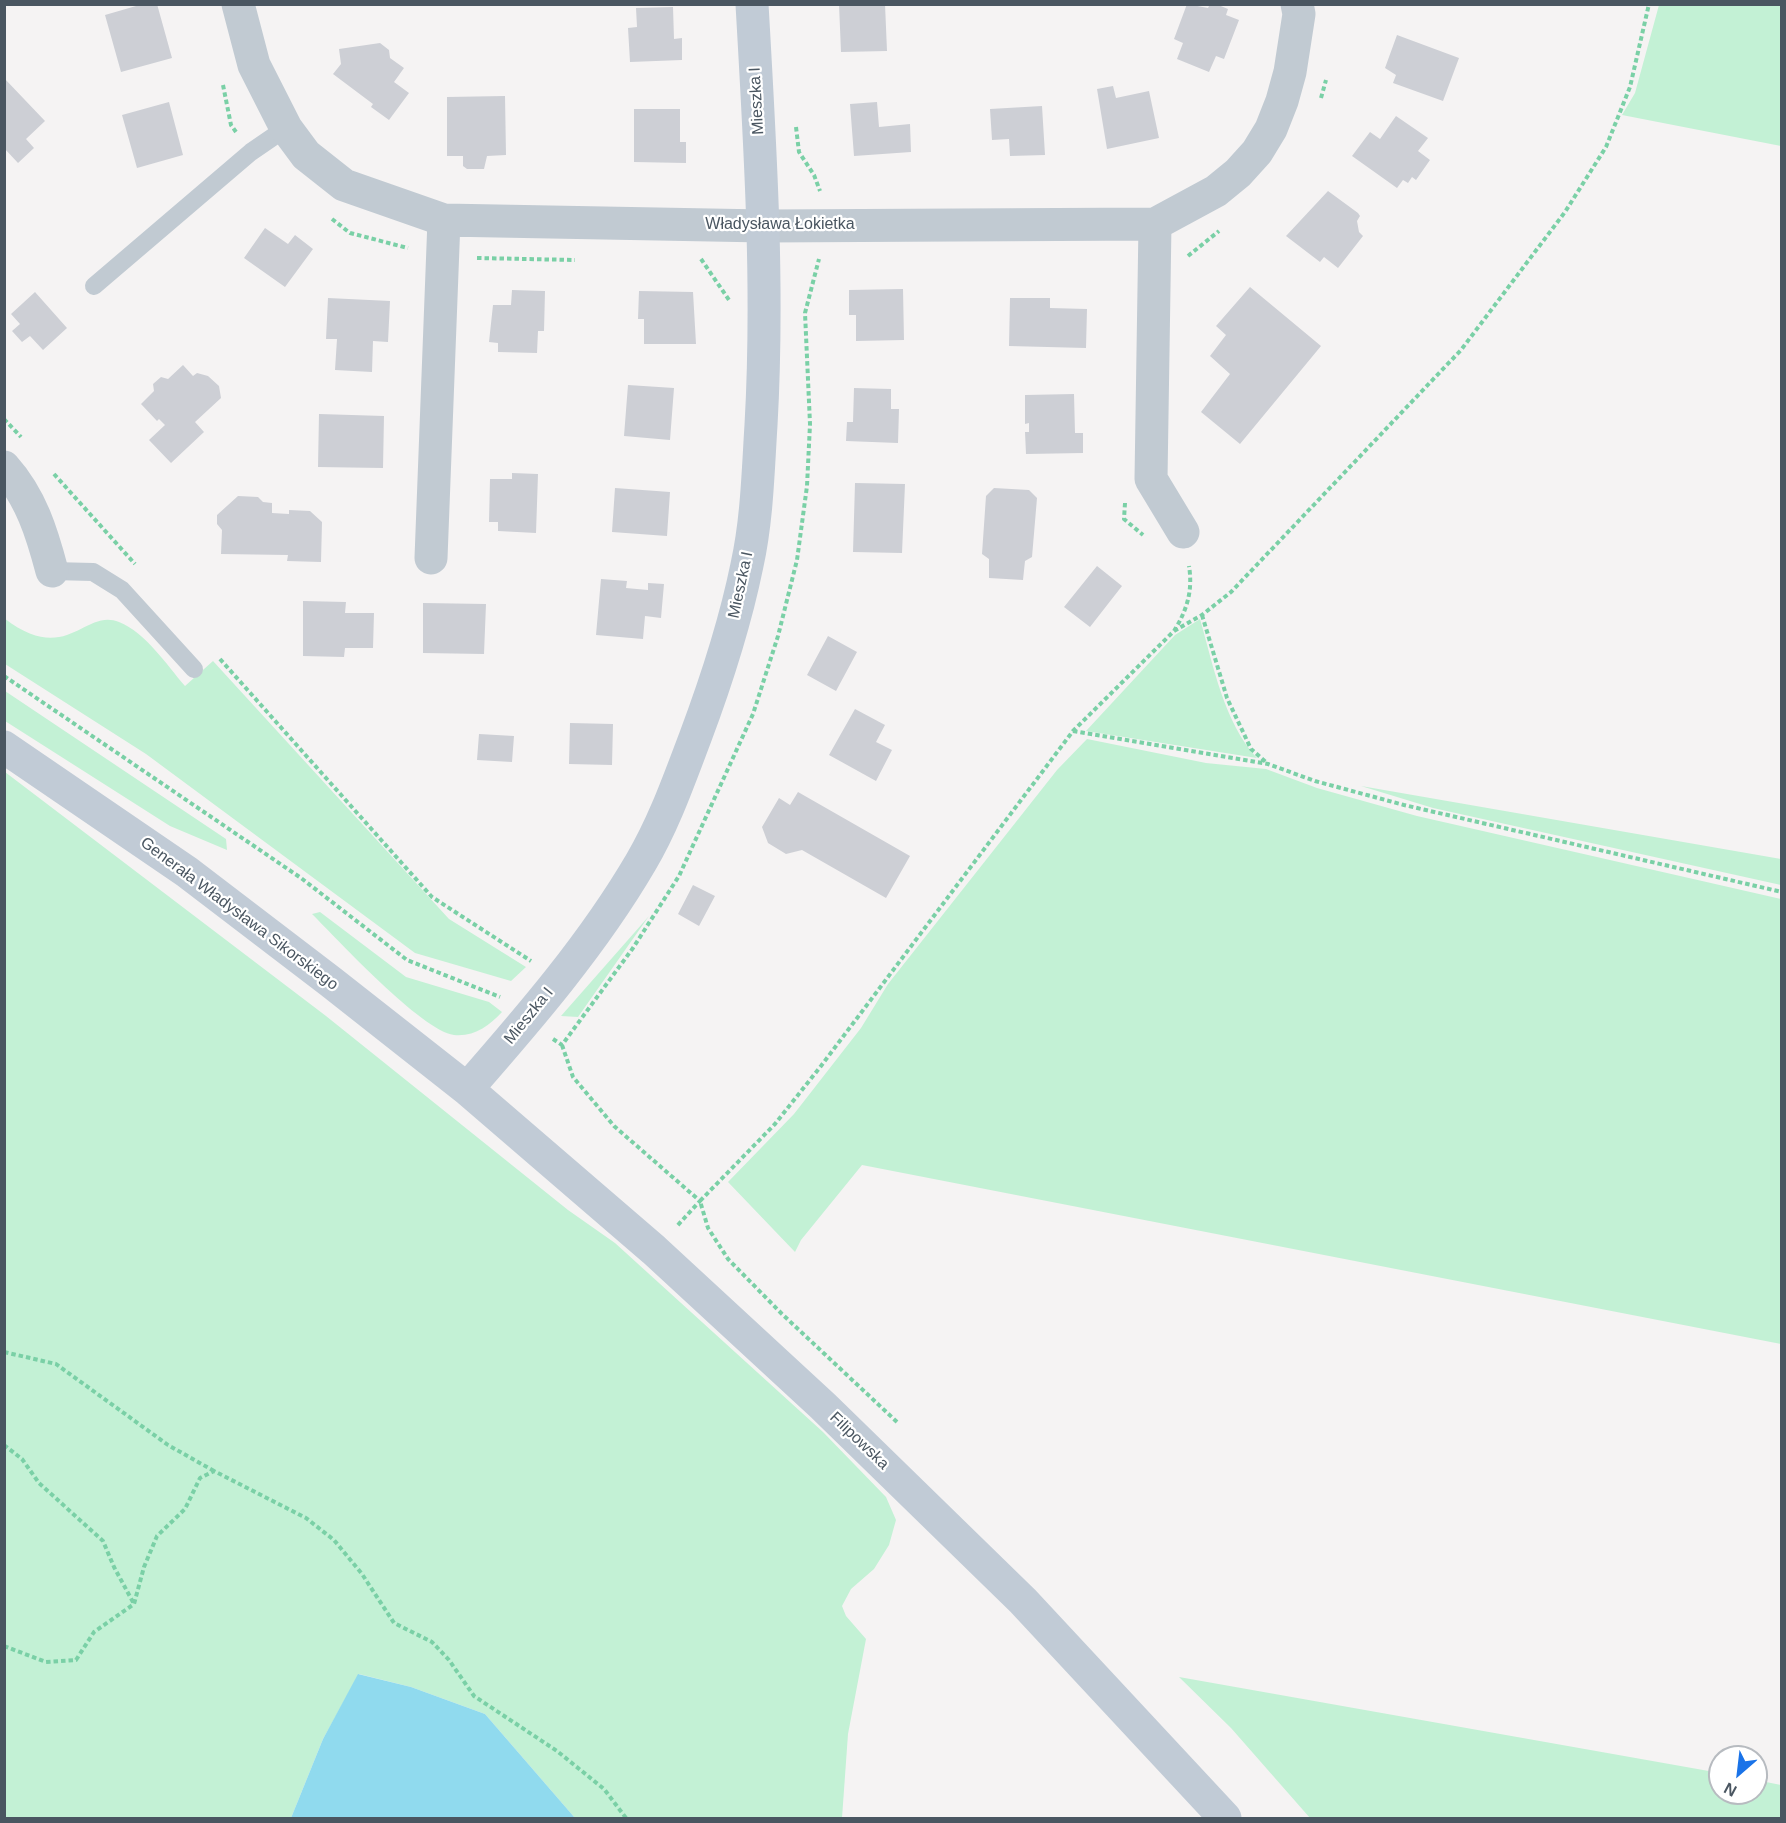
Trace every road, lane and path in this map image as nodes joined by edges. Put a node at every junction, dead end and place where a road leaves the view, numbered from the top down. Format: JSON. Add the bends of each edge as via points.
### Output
{"nodes":[{"id":1,"x":238,"y":4,"type":"edge"},
{"id":2,"x":752,"y":4,"type":"edge"},
{"id":3,"x":1297,"y":4,"type":"edge"},
{"id":4,"x":1650,"y":4,"type":"edge"},
{"id":5,"x":286,"y":128,"type":"junction"},
{"id":6,"x":444,"y":220,"type":"junction"},
{"id":7,"x":1155,"y":224,"type":"junction"},
{"id":8,"x":700,"y":225,"type":"junction"},
{"id":9,"x":764,"y":226,"type":"junction"},
{"id":10,"x":831,"y":260,"type":"dead end"},
{"id":11,"x":819,"y":261,"type":"dead end"},
{"id":12,"x":94,"y":286,"type":"dead end"},
{"id":13,"x":731,"y":303,"type":"dead end"},
{"id":14,"x":4,"y":419,"type":"edge"},
{"id":15,"x":28,"y":444,"type":"dead end"},
{"id":16,"x":4,"y":467,"type":"edge"},
{"id":17,"x":51,"y":470,"type":"dead end"},
{"id":18,"x":1125,"y":497,"type":"dead end"},
{"id":19,"x":1184,"y":532,"type":"joint"},
{"id":20,"x":1151,"y":542,"type":"dead end"},
{"id":21,"x":431,"y":558,"type":"dead end"},
{"id":22,"x":138,"y":568,"type":"dead end"},
{"id":23,"x":52,"y":571,"type":"joint"},
{"id":24,"x":1202,"y":615,"type":"junction"},
{"id":25,"x":1174,"y":631,"type":"junction"},
{"id":26,"x":217,"y":656,"type":"dead end"},
{"id":27,"x":195,"y":669,"type":"dead end"},
{"id":28,"x":4,"y":676,"type":"edge"},
{"id":29,"x":1073,"y":731,"type":"junction"},
{"id":30,"x":4,"y":747,"type":"edge"},
{"id":31,"x":1268,"y":764,"type":"junction"},
{"id":32,"x":1782,"y":892,"type":"edge"},
{"id":33,"x":539,"y":956,"type":"dead end"},
{"id":34,"x":534,"y":963,"type":"junction"},
{"id":35,"x":527,"y":972,"type":"dead end"},
{"id":36,"x":529,"y":1018,"type":"junction"},
{"id":37,"x":562,"y":1045,"type":"dead end"},
{"id":38,"x":467,"y":1089,"type":"junction"},
{"id":39,"x":700,"y":1201,"type":"junction"},
{"id":40,"x":4,"y":1352,"type":"edge"},
{"id":41,"x":897,"y":1422,"type":"dead end"},
{"id":42,"x":4,"y":1445,"type":"edge"},
{"id":43,"x":214,"y":1472,"type":"junction"},
{"id":44,"x":134,"y":1604,"type":"junction"},
{"id":45,"x":4,"y":1646,"type":"edge"},
{"id":46,"x":626,"y":1818,"type":"edge"},
{"id":47,"x":1225,"y":1818,"type":"edge"}],
"edges":[{"from":1,"to":5,"type":"street","name":"Władysława Łokietka","via":[[254,65]]},
{"from":2,"to":9,"type":"main road","name":"Mieszka I"},
{"from":3,"to":7,"type":"street","name":"Władysława Łokietka","via":[[1299,14],[1290,72],[1271,129],[1257,152],[1216,190]]},
{"from":4,"to":24,"type":"path","via":[[1630,87],[1606,147],[1565,212],[1461,350],[1231,592]]},
{"from":5,"to":6,"type":"street","name":"Władysława Łokietka","via":[[306,155],[344,185]]},
{"from":5,"to":12,"type":"lane","via":[[251,152]]},
{"from":6,"to":8,"type":"street","name":"Władysława Łokietka"},
{"from":6,"to":21,"type":"street"},
{"from":7,"to":9,"type":"street","name":"Władysława Łokietka"},
{"from":7,"to":19,"type":"street","via":[[1151,479]]},
{"from":8,"to":9,"type":"street","name":"Władysława Łokietka"},
{"from":8,"to":13,"type":"path","via":[[701,259]]},
{"from":9,"to":36,"type":"main road","name":"Mieszka I","via":[[764,374],[757,490],[748,562],[730,633],[675,792],[642,860],[604,920]]},
{"from":10,"to":11,"type":"path"},
{"from":14,"to":15,"type":"path"},
{"from":16,"to":23,"type":"street","via":[[39,524]]},
{"from":17,"to":22,"type":"path"},
{"from":18,"to":20,"type":"path","via":[[1124,519]]},
{"from":19,"to":25,"type":"path","via":[[1192,582],[1186,612]]},
{"from":23,"to":27,"type":"lane","via":[[93,572],[122,590]]},
{"from":24,"to":25,"type":"path"},
{"from":24,"to":31,"type":"path","via":[[1227,698],[1251,749]]},
{"from":25,"to":29,"type":"path"},
{"from":26,"to":34,"type":"path","via":[[432,897]]},
{"from":28,"to":36,"type":"path","via":[[301,878],[407,960],[504,999]]},
{"from":29,"to":31,"type":"path"},
{"from":29,"to":39,"type":"path","via":[[775,1124]]},
{"from":30,"to":38,"type":"main road","name":"Generała Władysława Sikorskiego","via":[[187,872]]},
{"from":31,"to":32,"type":"path","via":[[1404,805]]},
{"from":33,"to":34,"type":"path"},
{"from":34,"to":35,"type":"path"},
{"from":36,"to":38,"type":"main road","name":"Mieszka I"},
{"from":37,"to":39,"type":"path","via":[[573,1077],[614,1126]]},
{"from":38,"to":47,"type":"main road","name":"Filipowska","via":[[694,1286],[913,1493],[1023,1601]]},
{"from":39,"to":41,"type":"path","via":[[708,1228],[728,1259]]},
{"from":40,"to":43,"type":"path","via":[[56,1364],[168,1445]]},
{"from":42,"to":44,"type":"path","via":[[22,1459],[39,1483],[103,1540]]},
{"from":43,"to":44,"type":"path","via":[[200,1478],[185,1509],[157,1536]]},
{"from":43,"to":46,"type":"path","via":[[296,1513],[334,1540],[394,1623],[432,1642],[474,1696],[557,1751],[604,1789]]},
{"from":44,"to":45,"type":"path","via":[[94,1632],[76,1660],[46,1662]]}]}
